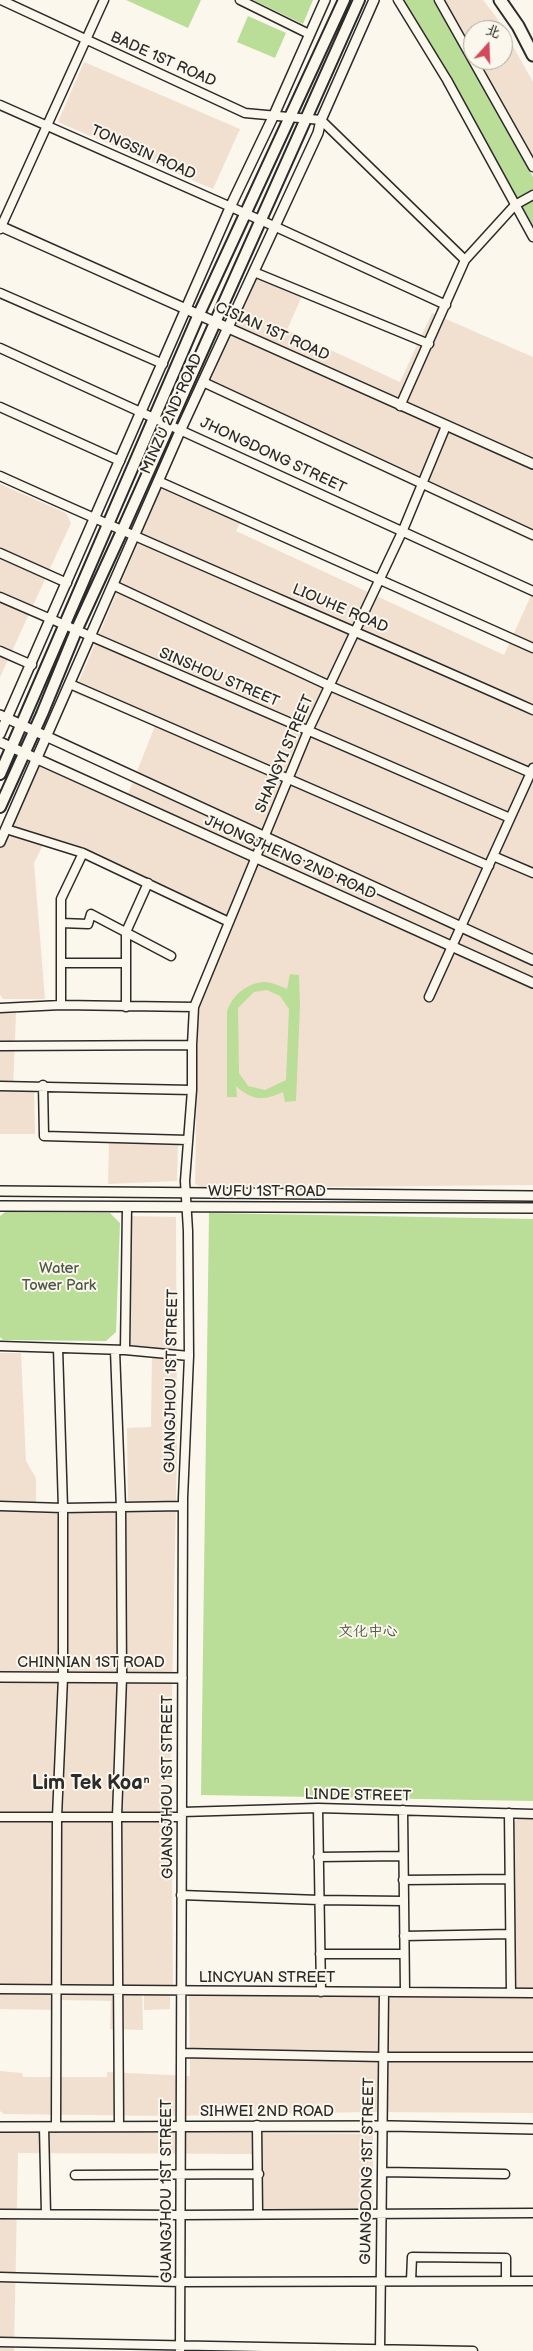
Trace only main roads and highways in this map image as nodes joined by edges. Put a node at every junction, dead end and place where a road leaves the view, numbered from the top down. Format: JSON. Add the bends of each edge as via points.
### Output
{"nodes":[{"id":1,"x":344,"y":0,"type":"edge"},
{"id":2,"x":359,"y":0,"type":"edge"},
{"id":3,"x":500,"y":0,"type":"edge"},
{"id":4,"x":533,"y":55,"type":"edge"},
{"id":5,"x":0,"y":774,"type":"edge"},
{"id":6,"x":0,"y":807,"type":"edge"}],
"edges":[{"from":1,"to":5,"type":"main road","name":"MINZU 2ND ROAD","via":[[200,314]]},
{"from":2,"to":6,"type":"main road","name":"MINZU 2ND ROAD"},
{"from":3,"to":4,"type":"main road"}]}
